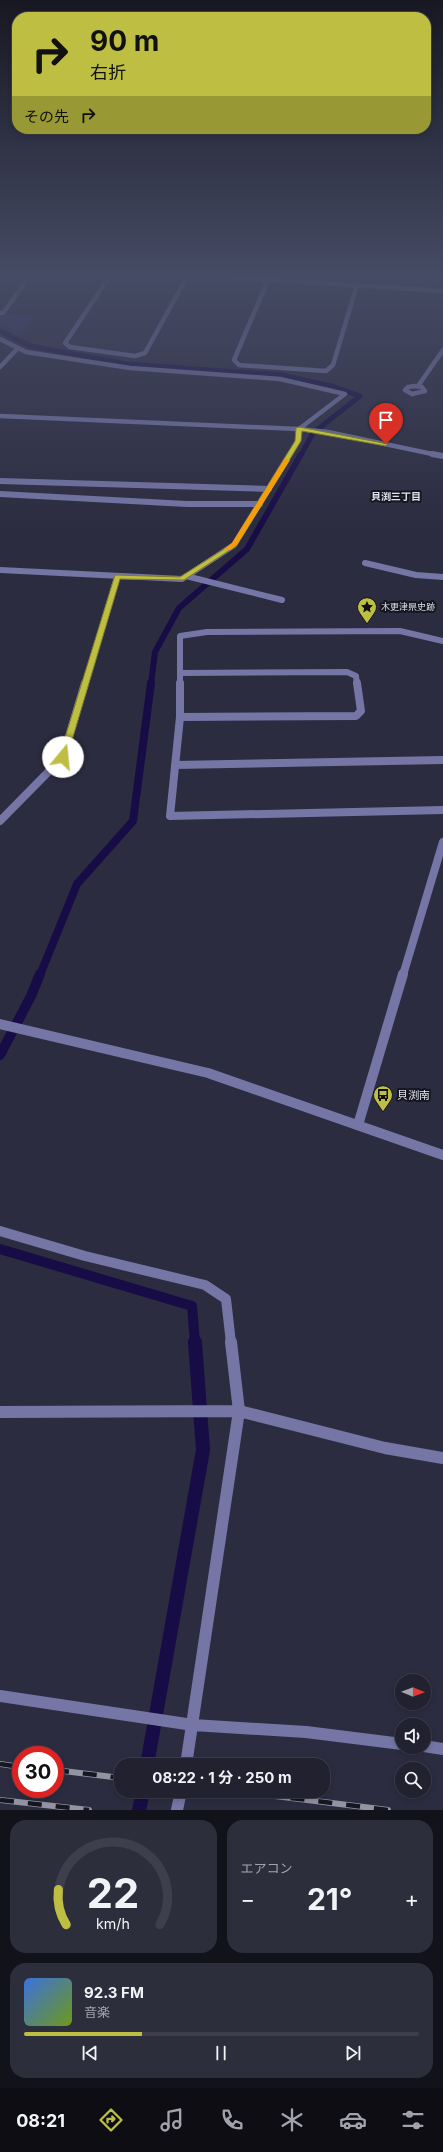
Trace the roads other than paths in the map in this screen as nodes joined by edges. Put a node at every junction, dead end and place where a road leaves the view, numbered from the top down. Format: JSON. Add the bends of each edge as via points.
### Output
{"nodes":[{"id":1,"x":9,"y":357,"type":"edge"},
{"id":2,"x":62,"y":357,"type":"edge"},
{"id":3,"x":235,"y":357,"type":"edge"},
{"id":4,"x":335,"y":357,"type":"edge"},
{"id":5,"x":439,"y":357,"type":"edge"},
{"id":6,"x":0,"y":367,"type":"edge"},
{"id":7,"x":418,"y":386,"type":"dead end"},
{"id":8,"x":0,"y":416,"type":"edge"},
{"id":9,"x":299,"y":428,"type":"junction"},
{"id":10,"x":443,"y":456,"type":"edge"},
{"id":11,"x":0,"y":480,"type":"edge"},
{"id":12,"x":269,"y":489,"type":"junction"},
{"id":13,"x":0,"y":494,"type":"edge"},
{"id":14,"x":260,"y":504,"type":"junction"},
{"id":15,"x":365,"y":563,"type":"dead end"},
{"id":16,"x":0,"y":570,"type":"edge"},
{"id":17,"x":117,"y":576,"type":"junction"},
{"id":18,"x":186,"y":576,"type":"junction"},
{"id":19,"x":443,"y":577,"type":"edge"},
{"id":20,"x":282,"y":600,"type":"dead end"},
{"id":21,"x":443,"y":641,"type":"edge"},
{"id":22,"x":180,"y":673,"type":"junction"},
{"id":23,"x":180,"y":717,"type":"junction"},
{"id":24,"x":443,"y":760,"type":"edge"},
{"id":25,"x":175,"y":765,"type":"junction"},
{"id":26,"x":443,"y":810,"type":"edge"},
{"id":27,"x":0,"y":821,"type":"edge"},
{"id":28,"x":443,"y":842,"type":"edge"},
{"id":29,"x":0,"y":1024,"type":"edge"},
{"id":30,"x":358,"y":1126,"type":"junction"},
{"id":31,"x":443,"y":1155,"type":"edge"},
{"id":32,"x":0,"y":1231,"type":"edge"},
{"id":33,"x":239,"y":1411,"type":"junction"},
{"id":34,"x":0,"y":1412,"type":"edge"},
{"id":35,"x":443,"y":1458,"type":"edge"},
{"id":36,"x":0,"y":1696,"type":"edge"},
{"id":37,"x":193,"y":1725,"type":"junction"},
{"id":38,"x":395,"y":1743,"type":"edge"},
{"id":39,"x":431,"y":1747,"type":"edge"},
{"id":40,"x":443,"y":1749,"type":"edge"},
{"id":41,"x":187,"y":1758,"type":"edge"},
{"id":42,"x":180,"y":1798,"type":"edge"},
{"id":43,"x":177,"y":1810,"type":"edge"}],
"edges":[{"from":1,"to":6,"type":"street"},
{"from":2,"to":9,"type":"street","via":[[130,368],[280,379],[345,394]]},
{"from":3,"to":4,"type":"street","via":[[234,360],[239,365],[326,371],[333,365]]},
{"from":5,"to":7,"type":"street"},
{"from":8,"to":9,"type":"street"},
{"from":9,"to":10,"type":"street"},
{"from":9,"to":12,"type":"street","via":[[298,441]]},
{"from":11,"to":12,"type":"street"},
{"from":12,"to":14,"type":"street"},
{"from":13,"to":14,"type":"street","via":[[187,504]]},
{"from":14,"to":18,"type":"street","via":[[234,545]]},
{"from":15,"to":19,"type":"street","via":[[416,575]]},
{"from":16,"to":17,"type":"street"},
{"from":17,"to":18,"type":"street","via":[[182,579]]},
{"from":17,"to":27,"type":"street","via":[[63,757]]},
{"from":18,"to":20,"type":"street"},
{"from":21,"to":22,"type":"street","via":[[400,631],[207,632],[180,636]]},
{"from":22,"to":23,"type":"street"},
{"from":22,"to":23,"type":"street","via":[[347,672],[356,676],[361,711],[356,716]]},
{"from":23,"to":25,"type":"street"},
{"from":24,"to":25,"type":"street"},
{"from":25,"to":26,"type":"street","via":[[170,816]]},
{"from":28,"to":30,"type":"street"},
{"from":29,"to":30,"type":"street","via":[[208,1073]]},
{"from":30,"to":31,"type":"street"},
{"from":32,"to":33,"type":"street","via":[[85,1256],[205,1285],[226,1299]]},
{"from":33,"to":34,"type":"street"},
{"from":33,"to":35,"type":"street","via":[[385,1448]]},
{"from":33,"to":37,"type":"street"},
{"from":36,"to":37,"type":"street"},
{"from":37,"to":38,"type":"street","via":[[306,1732]]},
{"from":37,"to":41,"type":"street"},
{"from":39,"to":40,"type":"street"},
{"from":42,"to":43,"type":"street"}]}
